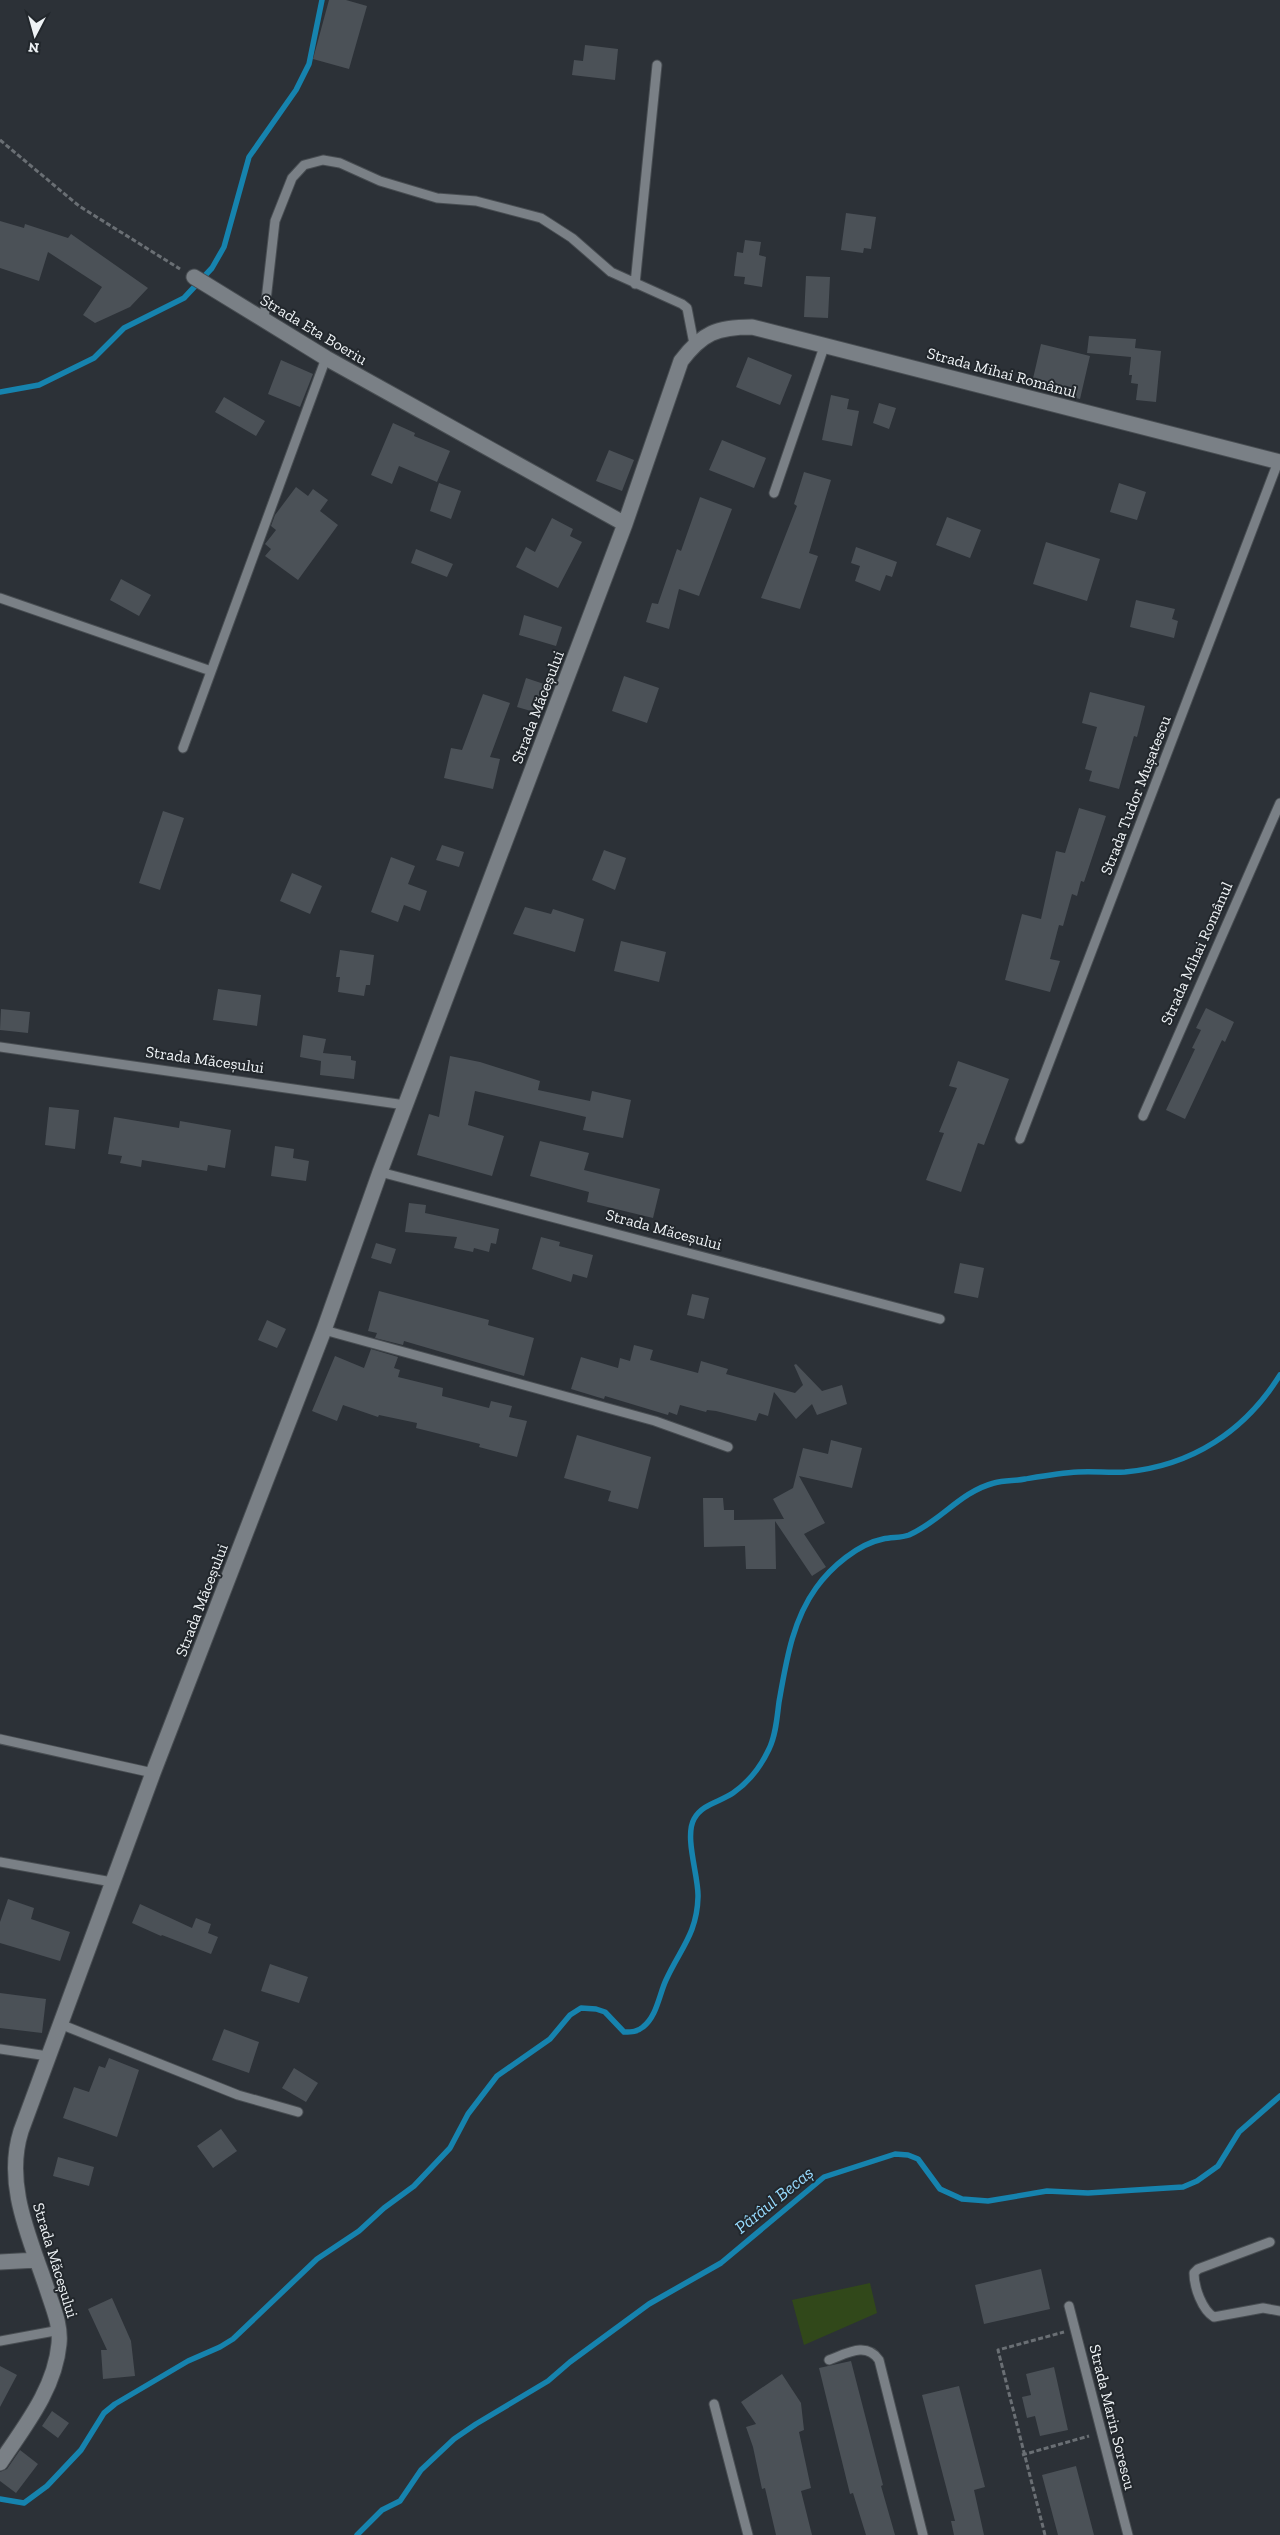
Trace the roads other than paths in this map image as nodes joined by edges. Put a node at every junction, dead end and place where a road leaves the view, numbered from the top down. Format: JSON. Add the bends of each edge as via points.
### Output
{"nodes":[{"id":1,"x":657,"y":65,"type":"dead end"},
{"id":2,"x":194,"y":277,"type":"road end"},
{"id":3,"x":635,"y":284,"type":"junction"},
{"id":4,"x":264,"y":318,"type":"junction"},
{"id":5,"x":713,"y":331,"type":"joint"},
{"id":6,"x":694,"y":344,"type":"junction"},
{"id":7,"x":825,"y":344,"type":"junction"},
{"id":8,"x":326,"y":358,"type":"junction"},
{"id":9,"x":1279,"y":462,"type":"edge"},
{"id":10,"x":774,"y":492,"type":"dead end"},
{"id":11,"x":625,"y":524,"type":"junction"},
{"id":12,"x":0,"y":598,"type":"edge"},
{"id":13,"x":211,"y":671,"type":"junction"},
{"id":14,"x":183,"y":748,"type":"dead end"},
{"id":15,"x":1280,"y":803,"type":"edge"},
{"id":16,"x":0,"y":1048,"type":"edge"},
{"id":17,"x":405,"y":1105,"type":"junction"},
{"id":18,"x":1143,"y":1116,"type":"dead end"},
{"id":19,"x":1020,"y":1139,"type":"dead end"},
{"id":20,"x":380,"y":1172,"type":"junction"},
{"id":21,"x":940,"y":1319,"type":"dead end"},
{"id":22,"x":324,"y":1330,"type":"junction"},
{"id":23,"x":728,"y":1447,"type":"dead end"},
{"id":24,"x":0,"y":1739,"type":"edge"},
{"id":25,"x":153,"y":1773,"type":"junction"},
{"id":26,"x":0,"y":1862,"type":"edge"},
{"id":27,"x":112,"y":1882,"type":"junction"},
{"id":28,"x":60,"y":2024,"type":"junction"},
{"id":29,"x":0,"y":2049,"type":"edge"},
{"id":30,"x":48,"y":2056,"type":"junction"},
{"id":31,"x":298,"y":2112,"type":"dead end"},
{"id":32,"x":1270,"y":2242,"type":"dead end"},
{"id":33,"x":37,"y":2260,"type":"junction"},
{"id":34,"x":0,"y":2262,"type":"edge"},
{"id":35,"x":1069,"y":2306,"type":"dead end"},
{"id":36,"x":1280,"y":2311,"type":"edge"},
{"id":37,"x":60,"y":2330,"type":"junction"},
{"id":38,"x":0,"y":2341,"type":"edge"},
{"id":39,"x":829,"y":2360,"type":"dead end"},
{"id":40,"x":714,"y":2404,"type":"dead end"},
{"id":41,"x":0,"y":2463,"type":"edge"},
{"id":42,"x":748,"y":2535,"type":"edge"},
{"id":43,"x":923,"y":2535,"type":"edge"},
{"id":44,"x":1128,"y":2535,"type":"edge"}],
"edges":[{"from":1,"to":3,"type":"lane"},
{"from":2,"to":4,"type":"street","name":"Strada Eta Boeriu"},
{"from":3,"to":4,"type":"lane","via":[[611,272],[572,238],[541,218],[476,201],[437,198],[380,181],[340,163],[323,160],[304,165],[292,178],[275,221]]},
{"from":3,"to":6,"type":"lane","via":[[687,308]]},
{"from":4,"to":8,"type":"street","name":"Strada Eta Boeriu"},
{"from":5,"to":6,"type":"street","name":"Strada Măceșului"},
{"from":5,"to":7,"type":"street","name":"Strada Mihai Românul","via":[[752,327]]},
{"from":6,"to":11,"type":"street","name":"Strada Măceșului","via":[[681,361]]},
{"from":7,"to":9,"type":"street","name":"Strada Mihai Românul"},
{"from":7,"to":10,"type":"lane"},
{"from":8,"to":11,"type":"street","name":"Strada Eta Boeriu"},
{"from":8,"to":13,"type":"lane"},
{"from":9,"to":19,"type":"lane","name":"Strada Tudor Mușatescu"},
{"from":11,"to":17,"type":"street","name":"Strada Măceșului"},
{"from":12,"to":13,"type":"lane"},
{"from":13,"to":14,"type":"lane"},
{"from":15,"to":18,"type":"lane","name":"Strada Mihai Românul"},
{"from":16,"to":17,"type":"lane","name":"Strada Măceșului"},
{"from":17,"to":20,"type":"street","name":"Strada Măceșului"},
{"from":20,"to":21,"type":"lane","name":"Strada Măceșului"},
{"from":20,"to":22,"type":"street","name":"Strada Măceșului"},
{"from":22,"to":23,"type":"lane","via":[[655,1421]]},
{"from":22,"to":25,"type":"street","name":"Strada Măceșului"},
{"from":24,"to":25,"type":"lane"},
{"from":25,"to":27,"type":"street","name":"Strada Măceșului"},
{"from":26,"to":27,"type":"lane"},
{"from":27,"to":28,"type":"street","name":"Strada Măceșului"},
{"from":28,"to":30,"type":"street","name":"Strada Măceșului"},
{"from":28,"to":31,"type":"lane","via":[[238,2095]]},
{"from":29,"to":30,"type":"lane"},
{"from":30,"to":33,"type":"street","name":"Strada Măceșului","via":[[19,2138],[14,2162],[22,2212]]},
{"from":32,"to":36,"type":"lane","via":[[1198,2269],[1194,2279],[1208,2313],[1214,2317],[1263,2308]]},
{"from":33,"to":34,"type":"street"},
{"from":33,"to":37,"type":"street","name":"Strada Măceșului"},
{"from":35,"to":44,"type":"lane","name":"Strada Marin Sorescu"},
{"from":37,"to":38,"type":"lane","name":"Strada Măceșului"},
{"from":37,"to":41,"type":"street","name":"Strada Măceșului","via":[[56,2361],[44,2392]]},
{"from":39,"to":43,"type":"lane","via":[[858,2349],[871,2352],[878,2360]]},
{"from":40,"to":42,"type":"lane"}]}
